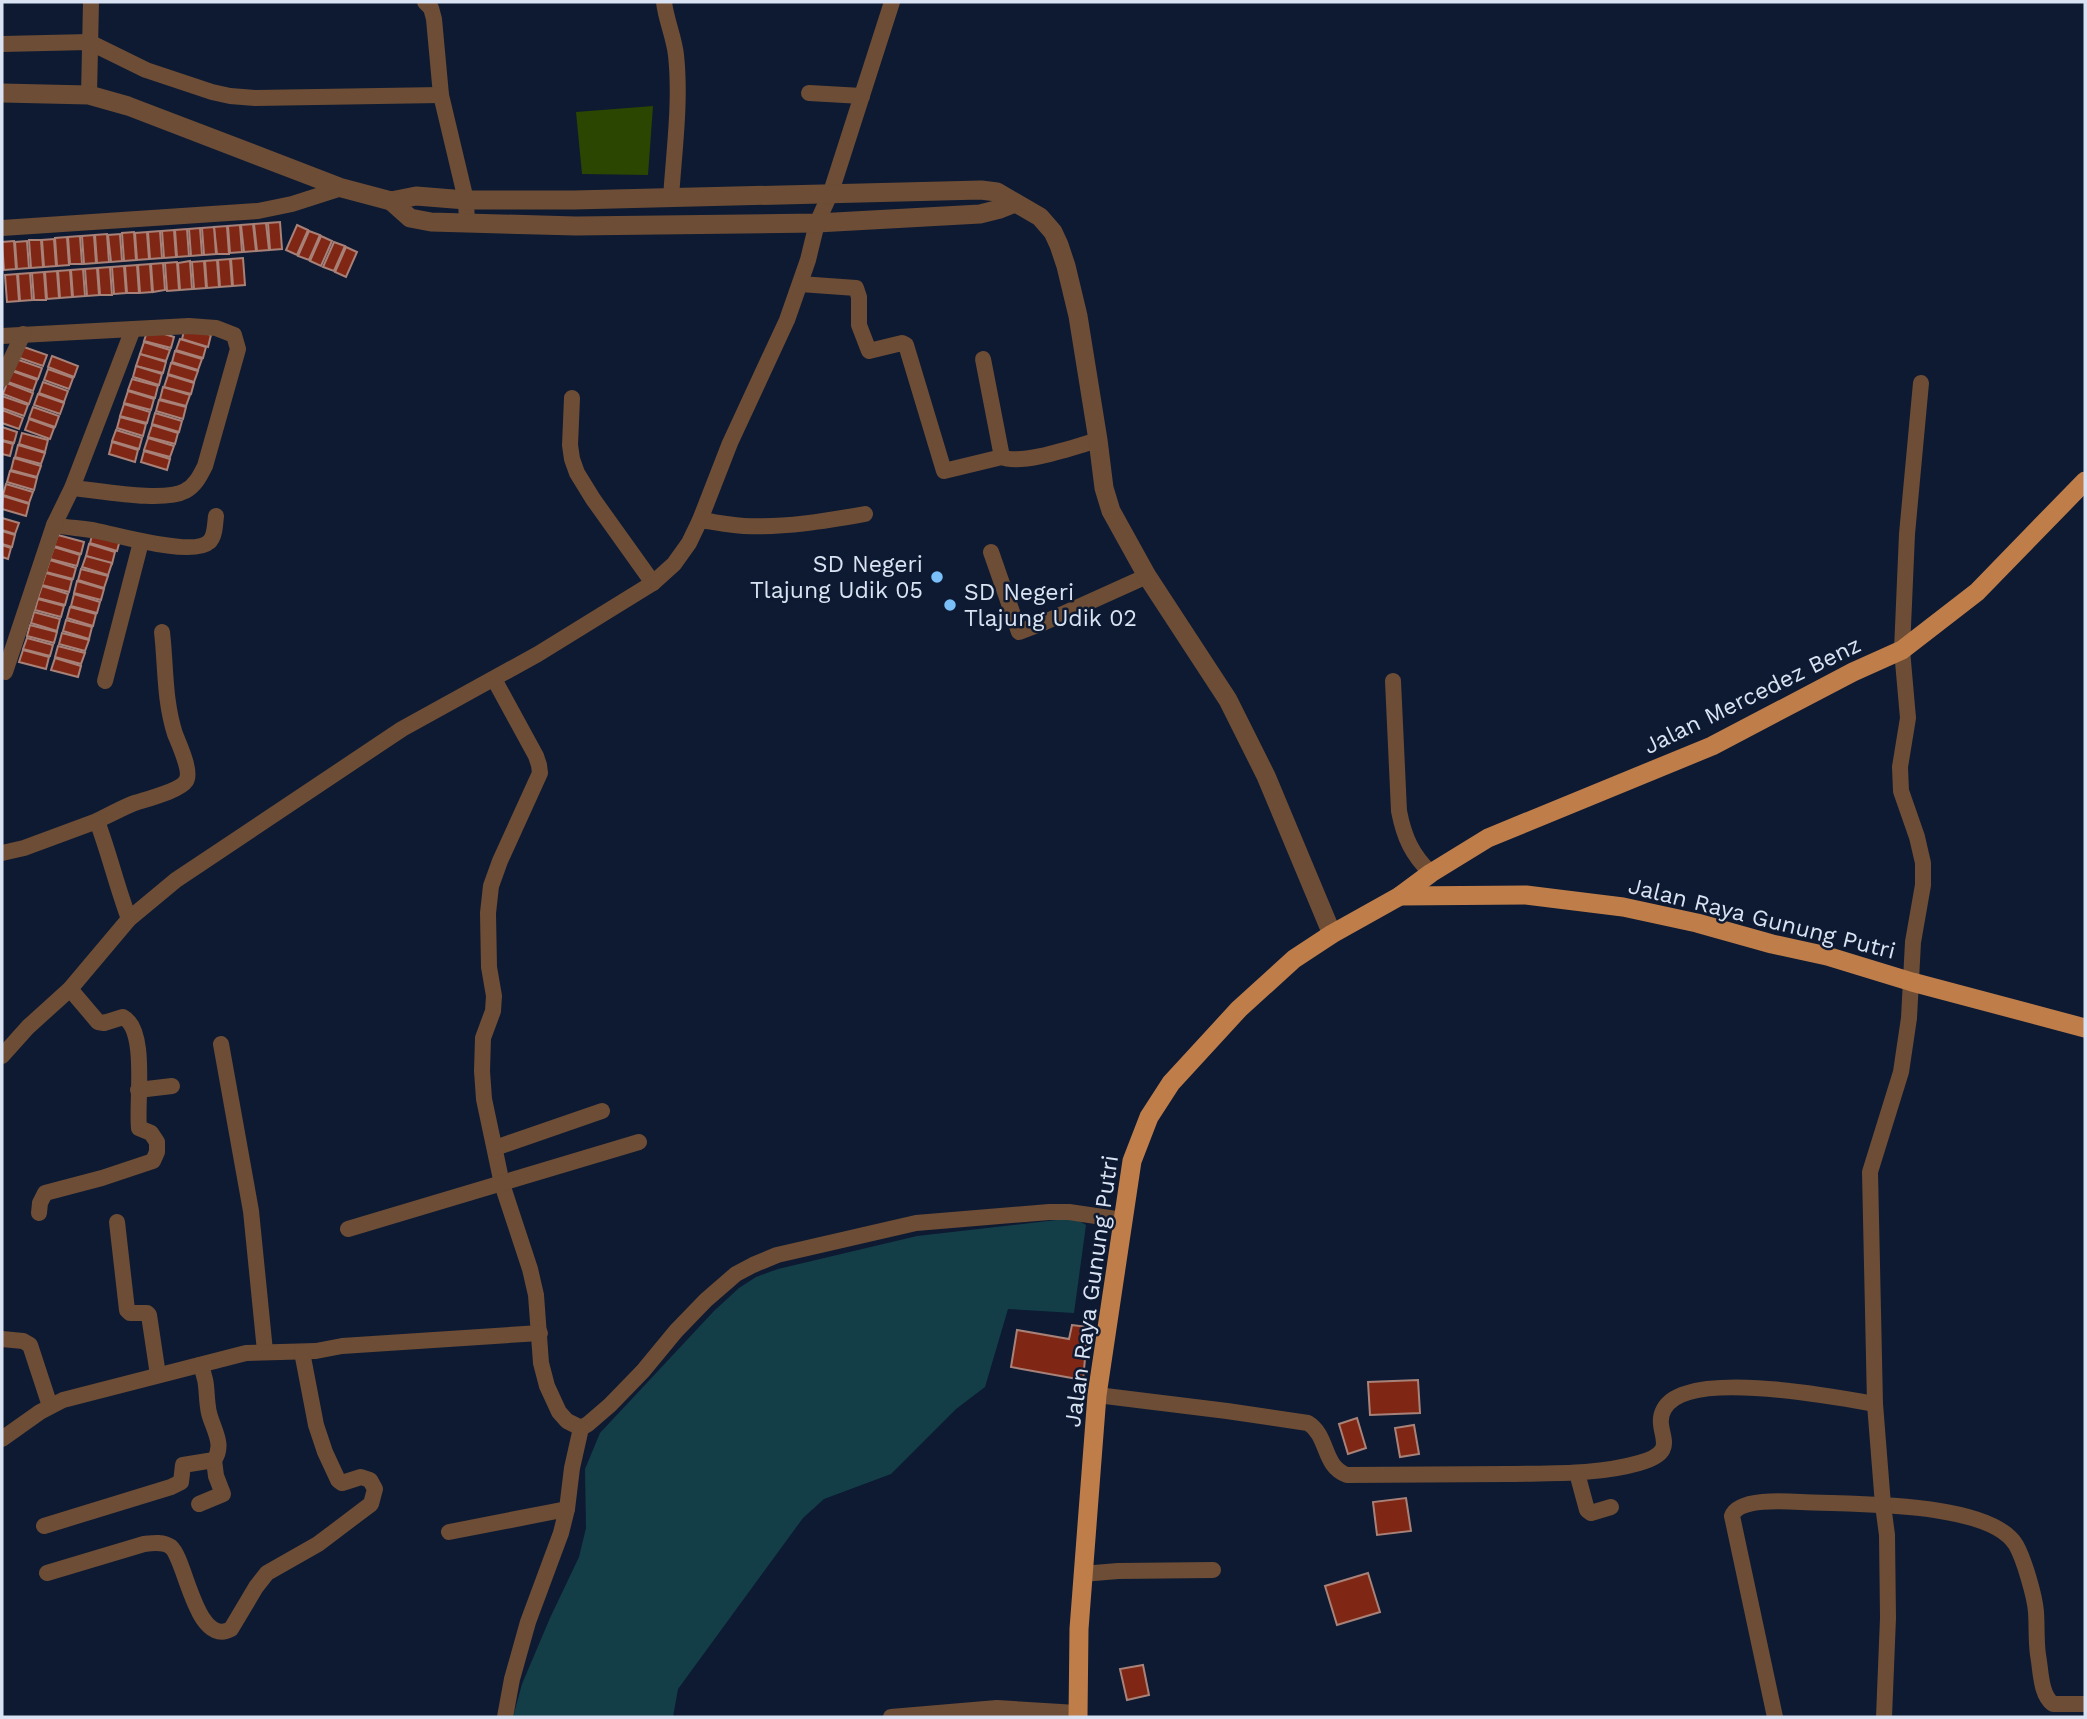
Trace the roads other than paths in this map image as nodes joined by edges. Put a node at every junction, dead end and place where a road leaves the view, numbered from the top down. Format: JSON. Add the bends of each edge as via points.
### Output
{"nodes":[{"id":1,"x":91,"y":2,"type":"edge"},
{"id":2,"x":425,"y":2,"type":"edge"},
{"id":3,"x":664,"y":2,"type":"edge"},
{"id":4,"x":892,"y":2,"type":"edge"},
{"id":5,"x":89,"y":43,"type":"junction"},
{"id":6,"x":2,"y":44,"type":"edge"},
{"id":7,"x":2,"y":93,"type":"edge"},
{"id":8,"x":809,"y":93,"type":"dead end"},
{"id":9,"x":89,"y":95,"type":"junction"},
{"id":10,"x":442,"y":95,"type":"junction"},
{"id":11,"x":862,"y":96,"type":"junction"},
{"id":12,"x":342,"y":188,"type":"junction"},
{"id":13,"x":831,"y":192,"type":"junction"},
{"id":14,"x":671,"y":198,"type":"junction"},
{"id":15,"x":466,"y":200,"type":"junction"},
{"id":16,"x":391,"y":201,"type":"junction"},
{"id":17,"x":1015,"y":203,"type":"junction"},
{"id":18,"x":817,"y":223,"type":"junction"},
{"id":19,"x":467,"y":224,"type":"junction"},
{"id":20,"x":2,"y":228,"type":"edge"},
{"id":21,"x":800,"y":284,"type":"junction"},
{"id":22,"x":133,"y":329,"type":"junction"},
{"id":23,"x":23,"y":334,"type":"junction"},
{"id":24,"x":2,"y":336,"type":"edge"},
{"id":25,"x":983,"y":359,"type":"dead end"},
{"id":26,"x":2,"y":379,"type":"edge"},
{"id":27,"x":1921,"y":383,"type":"dead end"},
{"id":28,"x":572,"y":398,"type":"dead end"},
{"id":29,"x":1098,"y":440,"type":"junction"},
{"id":30,"x":1002,"y":457,"type":"junction"},
{"id":31,"x":2085,"y":481,"type":"edge"},
{"id":32,"x":72,"y":488,"type":"junction"},
{"id":33,"x":865,"y":514,"type":"dead end"},
{"id":34,"x":216,"y":516,"type":"dead end"},
{"id":35,"x":700,"y":520,"type":"junction"},
{"id":36,"x":54,"y":525,"type":"junction"},
{"id":37,"x":141,"y":542,"type":"junction"},
{"id":38,"x":990,"y":552,"type":"dead end"},
{"id":39,"x":1147,"y":576,"type":"junction"},
{"id":40,"x":653,"y":583,"type":"junction"},
{"id":41,"x":162,"y":632,"type":"dead end"},
{"id":42,"x":1902,"y":650,"type":"junction"},
{"id":43,"x":5,"y":672,"type":"dead end"},
{"id":44,"x":494,"y":679,"type":"junction"},
{"id":45,"x":105,"y":681,"type":"dead end"},
{"id":46,"x":1393,"y":681,"type":"dead end"},
{"id":47,"x":97,"y":821,"type":"junction"},
{"id":48,"x":2,"y":853,"type":"edge"},
{"id":49,"x":1432,"y":873,"type":"junction"},
{"id":50,"x":1401,"y":896,"type":"junction"},
{"id":51,"x":129,"y":919,"type":"junction"},
{"id":52,"x":1332,"y":934,"type":"junction"},
{"id":53,"x":1912,"y":982,"type":"junction"},
{"id":54,"x":70,"y":989,"type":"junction"},
{"id":55,"x":2085,"y":1028,"type":"edge"},
{"id":56,"x":221,"y":1044,"type":"dead end"},
{"id":57,"x":2,"y":1056,"type":"edge"},
{"id":58,"x":172,"y":1086,"type":"dead end"},
{"id":59,"x":138,"y":1090,"type":"junction"},
{"id":60,"x":603,"y":1111,"type":"dead end"},
{"id":61,"x":639,"y":1142,"type":"dead end"},
{"id":62,"x":495,"y":1148,"type":"junction"},
{"id":63,"x":502,"y":1184,"type":"junction"},
{"id":64,"x":38,"y":1213,"type":"dead end"},
{"id":65,"x":1123,"y":1220,"type":"junction"},
{"id":66,"x":117,"y":1223,"type":"dead end"},
{"id":67,"x":348,"y":1229,"type":"dead end"},
{"id":68,"x":540,"y":1334,"type":"junction"},
{"id":69,"x":2,"y":1339,"type":"edge"},
{"id":70,"x":265,"y":1351,"type":"junction"},
{"id":71,"x":302,"y":1352,"type":"junction"},
{"id":72,"x":200,"y":1365,"type":"junction"},
{"id":73,"x":158,"y":1375,"type":"junction"},
{"id":74,"x":1097,"y":1395,"type":"junction"},
{"id":75,"x":1875,"y":1404,"type":"junction"},
{"id":76,"x":50,"y":1406,"type":"junction"},
{"id":77,"x":581,"y":1428,"type":"junction"},
{"id":78,"x":2,"y":1438,"type":"edge"},
{"id":79,"x":214,"y":1460,"type":"junction"},
{"id":80,"x":1577,"y":1473,"type":"junction"},
{"id":81,"x":199,"y":1504,"type":"dead end"},
{"id":82,"x":1883,"y":1505,"type":"junction"},
{"id":83,"x":1611,"y":1507,"type":"dead end"},
{"id":84,"x":567,"y":1509,"type":"junction"},
{"id":85,"x":44,"y":1526,"type":"dead end"},
{"id":86,"x":449,"y":1532,"type":"dead end"},
{"id":87,"x":1213,"y":1570,"type":"dead end"},
{"id":88,"x":47,"y":1573,"type":"dead end"},
{"id":89,"x":1082,"y":1574,"type":"junction"},
{"id":90,"x":2085,"y":1704,"type":"edge"},
{"id":91,"x":1078,"y":1715,"type":"edge"},
{"id":92,"x":505,"y":1717,"type":"edge"},
{"id":93,"x":891,"y":1717,"type":"edge"},
{"id":94,"x":1775,"y":1717,"type":"edge"},
{"id":95,"x":1884,"y":1717,"type":"edge"}],
"edges":[{"from":1,"to":5,"type":"street"},
{"from":2,"to":10,"type":"street","via":[[434,19]]},
{"from":3,"to":14,"type":"street","via":[[677,64]]},
{"from":4,"to":11,"type":"street"},
{"from":5,"to":6,"type":"street"},
{"from":5,"to":9,"type":"street"},
{"from":5,"to":10,"type":"street","via":[[146,70],[230,96]]},
{"from":7,"to":9,"type":"street"},
{"from":8,"to":11,"type":"street"},
{"from":9,"to":12,"type":"street"},
{"from":10,"to":15,"type":"street"},
{"from":11,"to":13,"type":"street"},
{"from":12,"to":16,"type":"street"},
{"from":12,"to":20,"type":"street","via":[[258,211]]},
{"from":13,"to":14,"type":"street"},
{"from":13,"to":17,"type":"street","via":[[990,190]]},
{"from":13,"to":18,"type":"street"},
{"from":14,"to":15,"type":"street"},
{"from":15,"to":16,"type":"street","via":[[416,196]]},
{"from":15,"to":19,"type":"street"},
{"from":16,"to":19,"type":"street","via":[[410,218]]},
{"from":17,"to":18,"type":"street","via":[[980,214]]},
{"from":17,"to":29,"type":"street","via":[[1040,217],[1059,245],[1078,316]]},
{"from":18,"to":19,"type":"street"},
{"from":18,"to":21,"type":"street"},
{"from":21,"to":30,"type":"street","via":[[856,288],[859,325],[869,351],[906,345],[944,471]]},
{"from":21,"to":35,"type":"street"},
{"from":22,"to":23,"type":"street"},
{"from":22,"to":32,"type":"street"},
{"from":22,"to":32,"type":"street","via":[[200,327],[234,335],[238,349],[205,466],[185,491],[164,497]]},
{"from":23,"to":24,"type":"street"},
{"from":23,"to":26,"type":"street"},
{"from":25,"to":30,"type":"street"},
{"from":27,"to":42,"type":"street"},
{"from":28,"to":40,"type":"street","via":[[570,445],[577,473]]},
{"from":29,"to":30,"type":"street","via":[[1022,460]]},
{"from":29,"to":39,"type":"street","via":[[1111,511]]},
{"from":31,"to":42,"type":"main road","name":"Jalan Mercedez Benz","via":[[1977,592]]},
{"from":32,"to":36,"type":"street"},
{"from":33,"to":35,"type":"street","via":[[781,525]]},
{"from":34,"to":37,"type":"street","via":[[212,540],[202,545]]},
{"from":35,"to":40,"type":"street","via":[[674,564]]},
{"from":36,"to":37,"type":"street"},
{"from":36,"to":43,"type":"street"},
{"from":37,"to":45,"type":"street"},
{"from":38,"to":39,"type":"street","via":[[1019,632]]},
{"from":39,"to":52,"type":"street","via":[[1228,700],[1266,776]]},
{"from":40,"to":44,"type":"street"},
{"from":41,"to":47,"type":"street","via":[[166,696],[188,778]]},
{"from":42,"to":49,"type":"main road","name":"Jalan Mercedez Benz","via":[[1712,746],[1488,838]]},
{"from":42,"to":53,"type":"street","via":[[1908,718],[1901,791],[1923,863]]},
{"from":44,"to":51,"type":"street","via":[[380,743],[186,874]]},
{"from":44,"to":62,"type":"street","via":[[540,765],[538,780],[491,886],[489,967],[494,996],[482,1062],[484,1099]]},
{"from":46,"to":49,"type":"street","via":[[1398,811],[1410,849]]},
{"from":47,"to":48,"type":"street"},
{"from":47,"to":51,"type":"street"},
{"from":49,"to":50,"type":"main road","name":"Jalan Mercedez Benz"},
{"from":50,"to":52,"type":"main road","name":"Jalan Raya Gunung Putri"},
{"from":50,"to":53,"type":"main road","name":"Jalan Raya Gunung Putri","via":[[1525,895],[1623,907],[1827,956]]},
{"from":51,"to":54,"type":"street"},
{"from":52,"to":65,"type":"main road","name":"Jalan Raya Gunung Putri","via":[[1294,959],[1239,1009],[1171,1083],[1149,1117],[1132,1161]]},
{"from":53,"to":55,"type":"main road","name":"Jalan Raya Gunung Putri"},
{"from":53,"to":75,"type":"street","via":[[1901,1072],[1870,1172]]},
{"from":54,"to":57,"type":"street"},
{"from":54,"to":59,"type":"street","via":[[98,1021],[128,1020],[138,1049]]},
{"from":56,"to":70,"type":"street","via":[[251,1211]]},
{"from":58,"to":59,"type":"street"},
{"from":59,"to":64,"type":"street","via":[[139,1128],[151,1133],[158,1147],[153,1161],[44,1192]]},
{"from":60,"to":62,"type":"street"},
{"from":61,"to":63,"type":"street"},
{"from":62,"to":63,"type":"street"},
{"from":63,"to":67,"type":"street"},
{"from":63,"to":68,"type":"street","via":[[530,1269]]},
{"from":65,"to":74,"type":"main road","name":"Jalan Raya Gunung Putri"},
{"from":65,"to":77,"type":"street","via":[[1049,1212],[916,1223],[777,1255],[736,1273],[610,1405]]},
{"from":66,"to":73,"type":"street","via":[[127,1310],[148,1314]]},
{"from":68,"to":71,"type":"street"},
{"from":68,"to":77,"type":"street","via":[[541,1363],[551,1398],[567,1421]]},
{"from":69,"to":76,"type":"street","via":[[30,1345]]},
{"from":70,"to":71,"type":"street"},
{"from":70,"to":72,"type":"street"},
{"from":71,"to":88,"type":"street","via":[[316,1425],[338,1480],[366,1478],[375,1495],[368,1509],[267,1573],[231,1629],[219,1631],[201,1617],[178,1558],[166,1545],[144,1544]]},
{"from":72,"to":73,"type":"street"},
{"from":72,"to":79,"type":"street","via":[[218,1443]]},
{"from":73,"to":76,"type":"street"},
{"from":74,"to":80,"type":"street","via":[[1308,1423],[1321,1434],[1334,1468],[1347,1475]]},
{"from":74,"to":89,"type":"main road","name":"Jalan Raya Gunung Putri"},
{"from":75,"to":80,"type":"street","via":[[1774,1390],[1701,1389],[1674,1399],[1663,1410],[1665,1443],[1657,1456]]},
{"from":75,"to":82,"type":"street"},
{"from":76,"to":78,"type":"street"},
{"from":77,"to":84,"type":"street"},
{"from":79,"to":81,"type":"street","via":[[223,1494]]},
{"from":79,"to":85,"type":"street","via":[[183,1465],[181,1482],[172,1487]]},
{"from":80,"to":83,"type":"street","via":[[1587,1510]]},
{"from":82,"to":90,"type":"street","via":[[1924,1508],[1985,1522],[2015,1543],[2036,1609],[2035,1637],[2045,1696],[2053,1704]]},
{"from":82,"to":94,"type":"street","via":[[1787,1501],[1741,1506],[1733,1512]]},
{"from":82,"to":95,"type":"street","via":[[1888,1574]]},
{"from":84,"to":86,"type":"street"},
{"from":84,"to":92,"type":"street","via":[[528,1622]]},
{"from":87,"to":89,"type":"street"},
{"from":89,"to":91,"type":"main road","name":"Jalan Raya Gunung Putri"},
{"from":91,"to":93,"type":"street","via":[[997,1708]]}]}
